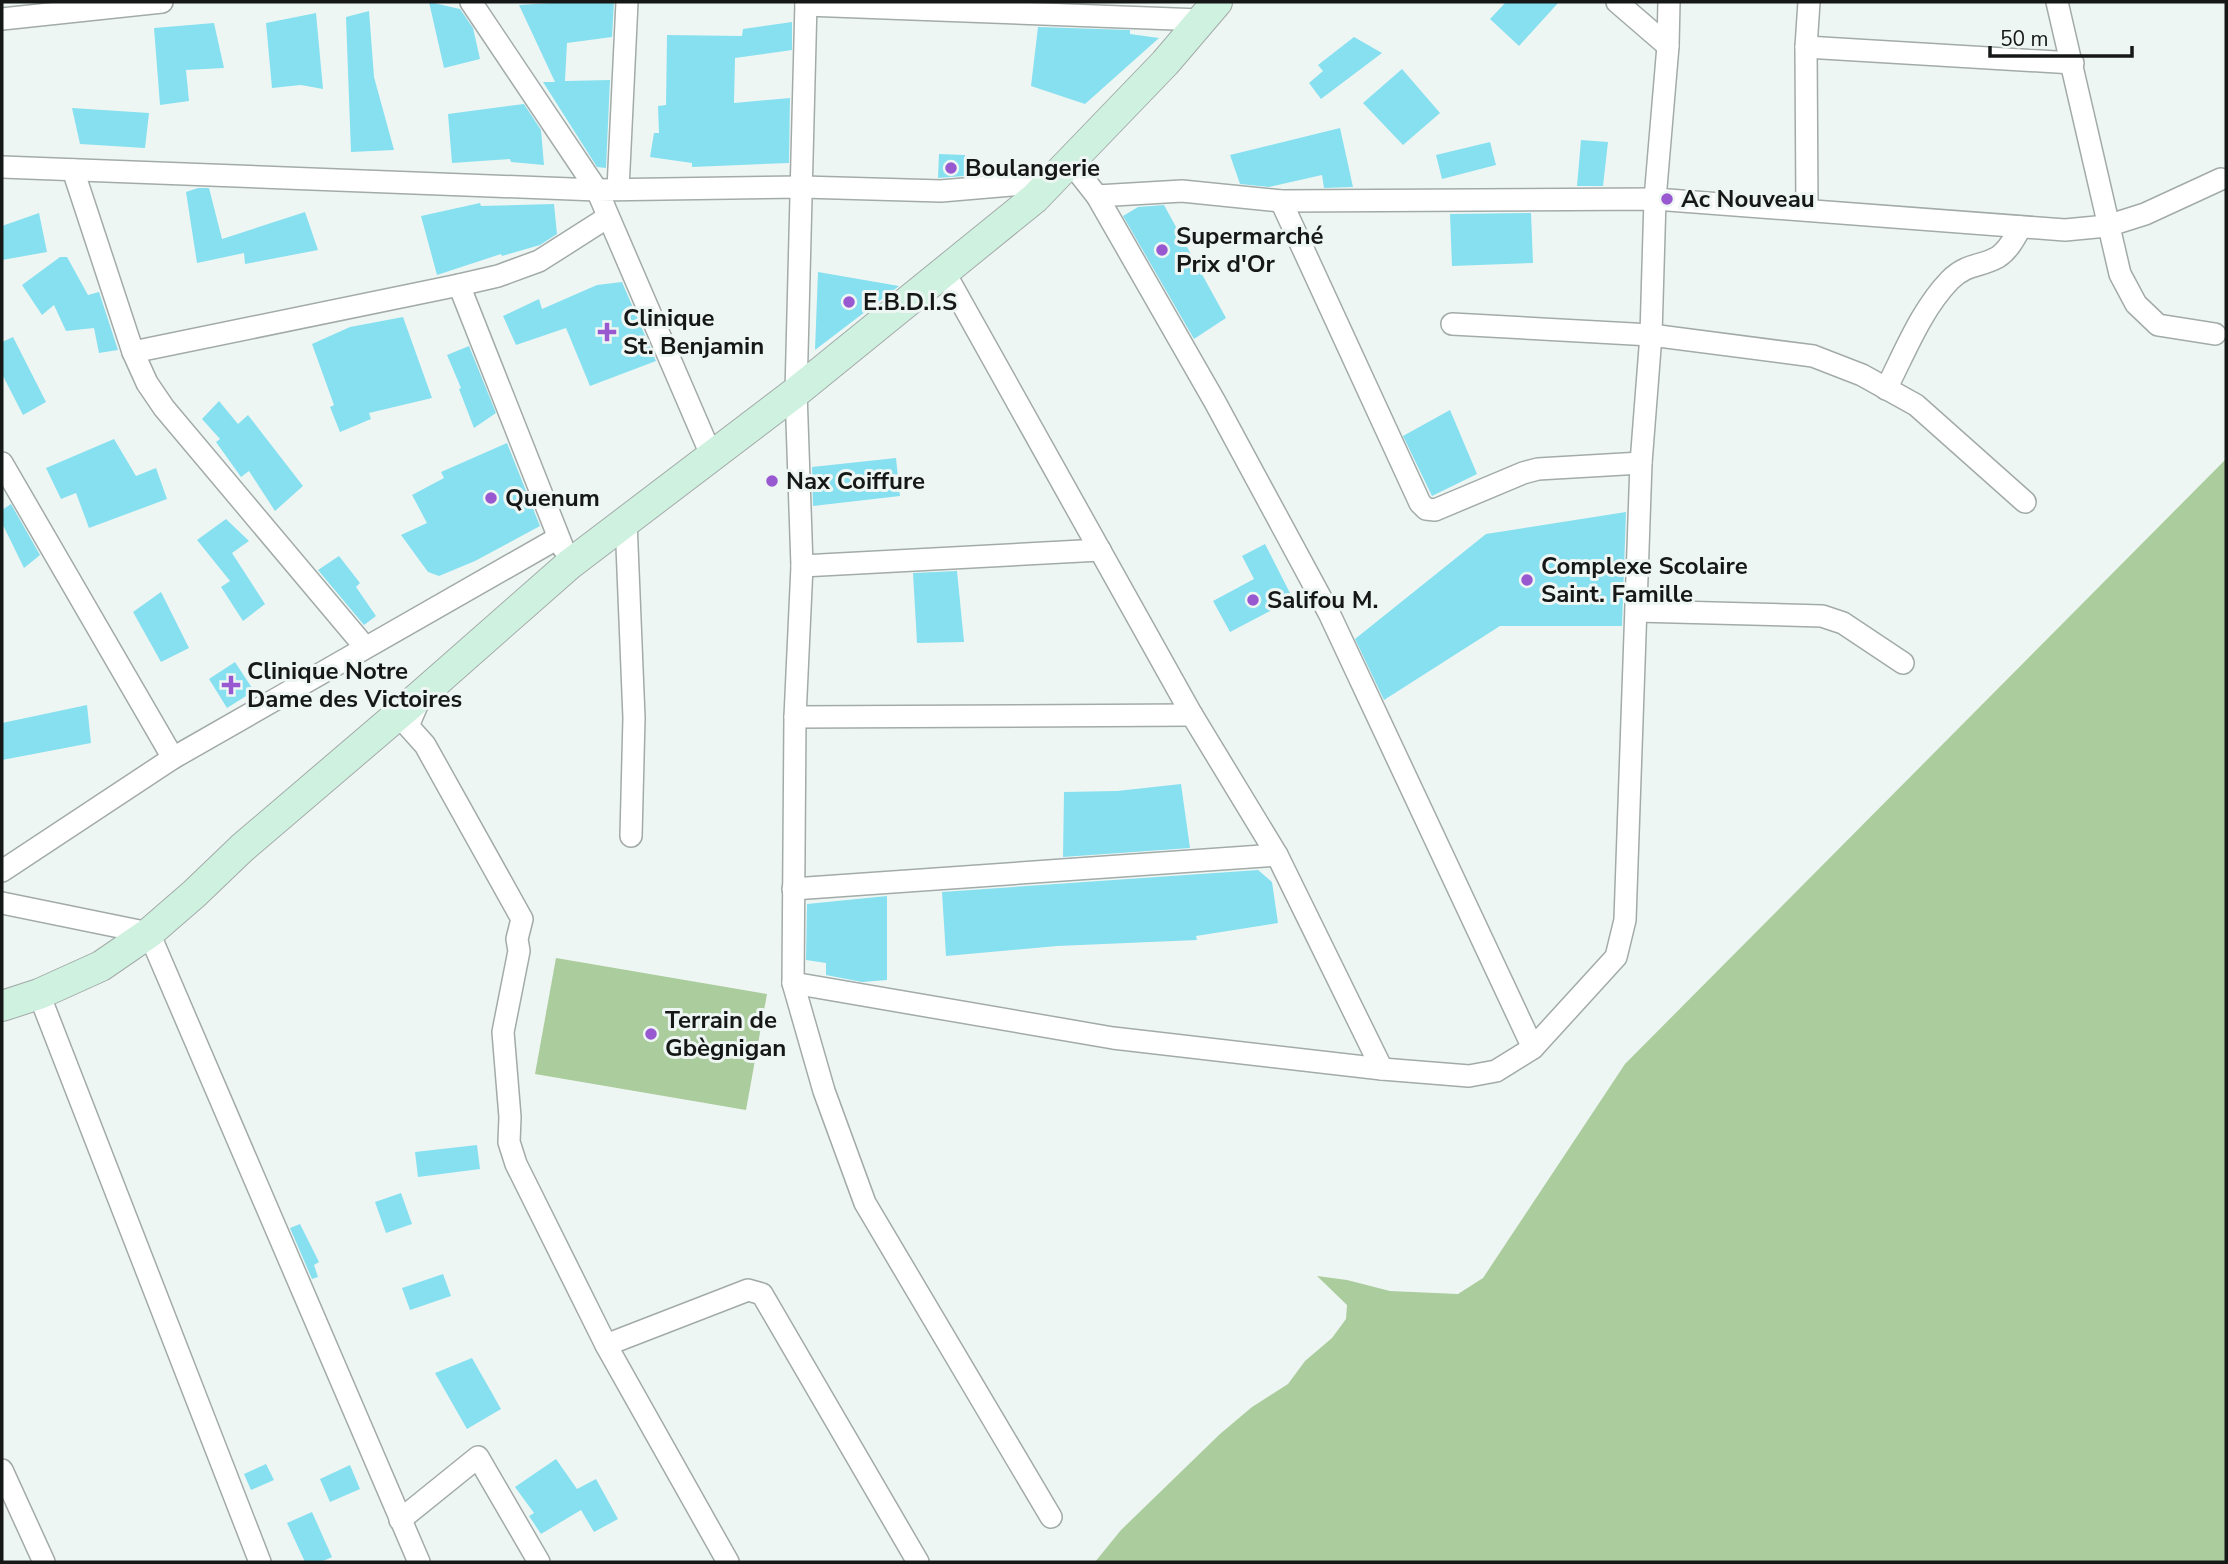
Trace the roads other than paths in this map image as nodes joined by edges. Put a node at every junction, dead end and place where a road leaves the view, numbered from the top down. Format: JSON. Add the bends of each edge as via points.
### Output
{"nodes":[{"id":1,"x":162,"y":2,"type":"edge"},
{"id":2,"x":471,"y":2,"type":"edge"},
{"id":3,"x":627,"y":2,"type":"edge"},
{"id":4,"x":1617,"y":2,"type":"edge"},
{"id":5,"x":1669,"y":2,"type":"edge"},
{"id":6,"x":1808,"y":2,"type":"edge"},
{"id":7,"x":2057,"y":2,"type":"edge"},
{"id":8,"x":806,"y":3,"type":"edge"},
{"id":9,"x":1209,"y":11,"type":"edge"},
{"id":10,"x":2,"y":19,"type":"edge"},
{"id":11,"x":1668,"y":46,"type":"junction"},
{"id":12,"x":1806,"y":47,"type":"junction"},
{"id":13,"x":2073,"y":63,"type":"junction"},
{"id":14,"x":1070,"y":163,"type":"junction"},
{"id":15,"x":2,"y":167,"type":"edge"},
{"id":16,"x":73,"y":170,"type":"junction"},
{"id":17,"x":2221,"y":179,"type":"dead end"},
{"id":18,"x":803,"y":187,"type":"junction"},
{"id":19,"x":607,"y":189,"type":"junction"},
{"id":20,"x":1097,"y":196,"type":"junction"},
{"id":21,"x":1655,"y":199,"type":"junction"},
{"id":22,"x":1281,"y":201,"type":"junction"},
{"id":23,"x":1807,"y":210,"type":"junction"},
{"id":24,"x":608,"y":216,"type":"junction"},
{"id":25,"x":2108,"y":226,"type":"junction"},
{"id":26,"x":2021,"y":227,"type":"junction"},
{"id":27,"x":945,"y":273,"type":"junction"},
{"id":28,"x":459,"y":285,"type":"junction"},
{"id":29,"x":1452,"y":324,"type":"dead end"},
{"id":30,"x":2216,"y":334,"type":"dead end"},
{"id":31,"x":1651,"y":335,"type":"junction"},
{"id":32,"x":133,"y":352,"type":"junction"},
{"id":33,"x":1886,"y":389,"type":"junction"},
{"id":34,"x":796,"y":392,"type":"junction"},
{"id":35,"x":712,"y":457,"type":"junction"},
{"id":36,"x":2,"y":463,"type":"edge"},
{"id":37,"x":1641,"y":463,"type":"junction"},
{"id":38,"x":2025,"y":502,"type":"dead end"},
{"id":39,"x":626,"y":521,"type":"junction"},
{"id":40,"x":1100,"y":550,"type":"junction"},
{"id":41,"x":564,"y":551,"type":"junction"},
{"id":42,"x":802,"y":566,"type":"junction"},
{"id":43,"x":1637,"y":611,"type":"junction"},
{"id":44,"x":365,"y":647,"type":"junction"},
{"id":45,"x":1903,"y":663,"type":"dead end"},
{"id":46,"x":421,"y":696,"type":"junction"},
{"id":47,"x":1192,"y":715,"type":"junction"},
{"id":48,"x":795,"y":717,"type":"junction"},
{"id":49,"x":173,"y":758,"type":"junction"},
{"id":50,"x":631,"y":836,"type":"dead end"},
{"id":51,"x":1277,"y":855,"type":"junction"},
{"id":52,"x":2,"y":871,"type":"edge"},
{"id":53,"x":793,"y":889,"type":"junction"},
{"id":54,"x":2,"y":903,"type":"edge"},
{"id":55,"x":149,"y":933,"type":"junction"},
{"id":56,"x":793,"y":983,"type":"junction"},
{"id":57,"x":39,"y":994,"type":"junction"},
{"id":58,"x":2,"y":1006,"type":"edge"},
{"id":59,"x":1533,"y":1048,"type":"junction"},
{"id":60,"x":1382,"y":1069,"type":"junction"},
{"id":61,"x":606,"y":1345,"type":"junction"},
{"id":62,"x":2,"y":1470,"type":"edge"},
{"id":63,"x":1051,"y":1517,"type":"dead end"},
{"id":64,"x":400,"y":1520,"type":"junction"},
{"id":65,"x":44,"y":1562,"type":"edge"},
{"id":66,"x":260,"y":1562,"type":"edge"},
{"id":67,"x":419,"y":1562,"type":"edge"},
{"id":68,"x":539,"y":1562,"type":"edge"},
{"id":69,"x":727,"y":1562,"type":"edge"},
{"id":70,"x":918,"y":1562,"type":"edge"}],
"edges":[{"from":1,"to":10,"type":"street"},
{"from":2,"to":19,"type":"street"},
{"from":3,"to":19,"type":"street"},
{"from":4,"to":11,"type":"street"},
{"from":5,"to":11,"type":"street"},
{"from":6,"to":12,"type":"street"},
{"from":7,"to":13,"type":"street"},
{"from":8,"to":9,"type":"street"},
{"from":8,"to":18,"type":"street"},
{"from":9,"to":14,"type":"main road"},
{"from":11,"to":21,"type":"street"},
{"from":12,"to":13,"type":"street"},
{"from":12,"to":23,"type":"street"},
{"from":13,"to":25,"type":"street"},
{"from":14,"to":18,"type":"street","via":[[1034,183],[1002,187],[941,191]]},
{"from":14,"to":20,"type":"street"},
{"from":14,"to":27,"type":"main road"},
{"from":15,"to":16,"type":"street"},
{"from":16,"to":19,"type":"street"},
{"from":16,"to":32,"type":"street"},
{"from":17,"to":25,"type":"street"},
{"from":18,"to":19,"type":"street"},
{"from":18,"to":34,"type":"street"},
{"from":19,"to":24,"type":"street"},
{"from":20,"to":22,"type":"street","via":[[1182,191]]},
{"from":20,"to":59,"type":"street","via":[[1329,613]]},
{"from":21,"to":22,"type":"street"},
{"from":21,"to":23,"type":"street"},
{"from":21,"to":31,"type":"street"},
{"from":22,"to":37,"type":"street","via":[[1426,509],[1435,510],[1538,469]]},
{"from":23,"to":26,"type":"street"},
{"from":24,"to":28,"type":"street","via":[[539,261]]},
{"from":24,"to":35,"type":"street"},
{"from":25,"to":26,"type":"street","via":[[2065,230]]},
{"from":25,"to":30,"type":"street","via":[[2120,274],[2136,304],[2158,325]]},
{"from":26,"to":33,"type":"street","via":[[1998,257],[1966,267],[1928,306]]},
{"from":27,"to":34,"type":"main road"},
{"from":27,"to":40,"type":"street"},
{"from":28,"to":32,"type":"street"},
{"from":28,"to":41,"type":"street"},
{"from":29,"to":31,"type":"street"},
{"from":31,"to":33,"type":"street","via":[[1813,356]]},
{"from":31,"to":37,"type":"street"},
{"from":32,"to":44,"type":"street","via":[[164,408]]},
{"from":33,"to":38,"type":"street","via":[[1916,405]]},
{"from":34,"to":35,"type":"main road"},
{"from":34,"to":42,"type":"street"},
{"from":35,"to":39,"type":"main road"},
{"from":36,"to":49,"type":"street"},
{"from":37,"to":43,"type":"street"},
{"from":39,"to":41,"type":"main road"},
{"from":39,"to":50,"type":"street","via":[[634,718]]},
{"from":40,"to":42,"type":"street"},
{"from":40,"to":47,"type":"street"},
{"from":41,"to":44,"type":"street"},
{"from":41,"to":46,"type":"main road"},
{"from":42,"to":48,"type":"street"},
{"from":43,"to":45,"type":"street","via":[[1822,616],[1843,623]]},
{"from":43,"to":59,"type":"street","via":[[1622,940],[1616,957]]},
{"from":44,"to":49,"type":"street"},
{"from":46,"to":55,"type":"main road"},
{"from":46,"to":61,"type":"street","via":[[408,726],[425,745],[522,919],[503,1032],[509,1142]]},
{"from":47,"to":48,"type":"street"},
{"from":47,"to":51,"type":"street"},
{"from":48,"to":53,"type":"street"},
{"from":49,"to":52,"type":"street"},
{"from":51,"to":53,"type":"street"},
{"from":51,"to":60,"type":"street"},
{"from":53,"to":56,"type":"street"},
{"from":54,"to":55,"type":"street"},
{"from":55,"to":57,"type":"main road","via":[[101,966]]},
{"from":55,"to":64,"type":"street"},
{"from":56,"to":60,"type":"street","via":[[1113,1038]]},
{"from":56,"to":63,"type":"street","via":[[824,1091],[865,1203]]},
{"from":57,"to":58,"type":"main road"},
{"from":57,"to":66,"type":"street"},
{"from":59,"to":60,"type":"street","via":[[1496,1071],[1469,1076]]},
{"from":61,"to":69,"type":"street"},
{"from":61,"to":70,"type":"street","via":[[748,1290],[762,1294]]},
{"from":62,"to":65,"type":"street"},
{"from":64,"to":67,"type":"street"},
{"from":64,"to":68,"type":"street","via":[[478,1457]]}]}
